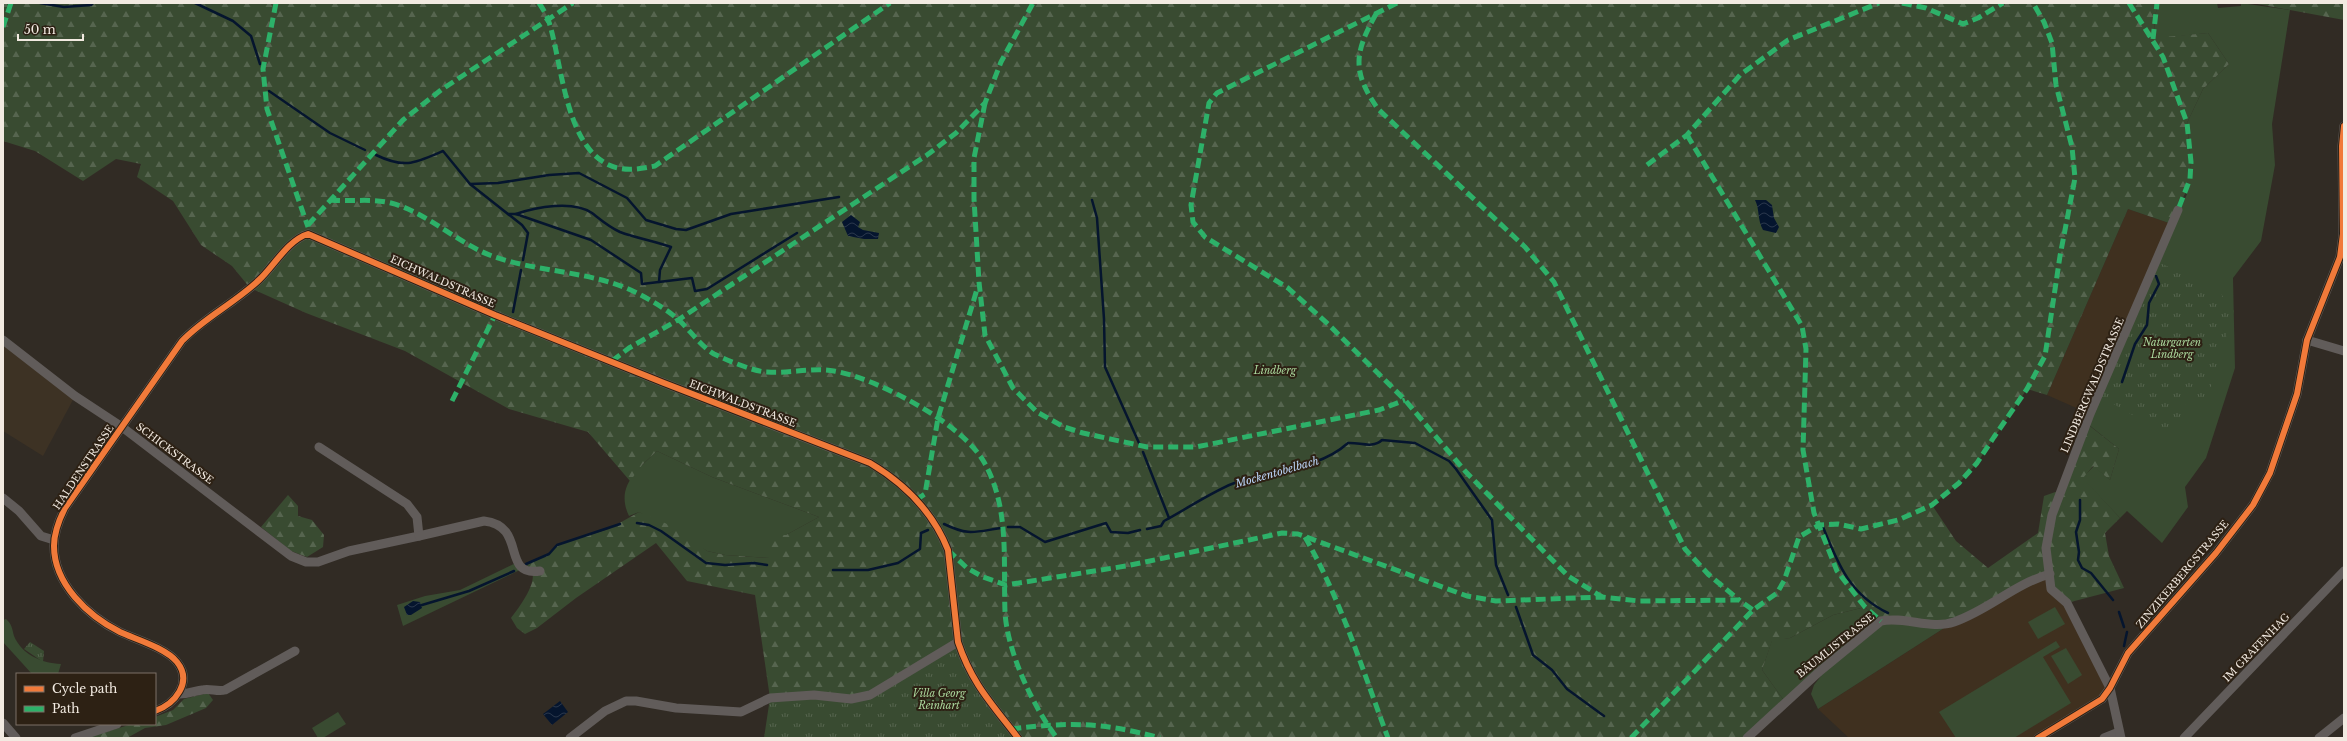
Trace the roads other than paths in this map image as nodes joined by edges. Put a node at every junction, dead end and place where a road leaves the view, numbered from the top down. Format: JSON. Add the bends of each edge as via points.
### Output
{"nodes":[{"id":1,"x":2344,"y":126,"type":"edge"},
{"id":2,"x":2178,"y":210,"type":"dead end"},
{"id":3,"x":308,"y":234,"type":"joint"},
{"id":4,"x":3,"y":340,"type":"edge"},
{"id":5,"x":2307,"y":340,"type":"junction"},
{"id":6,"x":2344,"y":351,"type":"edge"},
{"id":7,"x":122,"y":427,"type":"junction"},
{"id":8,"x":319,"y":447,"type":"dead end"},
{"id":9,"x":3,"y":498,"type":"edge"},
{"id":10,"x":419,"y":536,"type":"junction"},
{"id":11,"x":54,"y":540,"type":"junction"},
{"id":12,"x":540,"y":571,"type":"dead end"},
{"id":13,"x":2344,"y":571,"type":"edge"},
{"id":14,"x":2050,"y":574,"type":"junction"},
{"id":15,"x":958,"y":642,"type":"junction"},
{"id":16,"x":295,"y":651,"type":"dead end"},
{"id":17,"x":2110,"y":688,"type":"junction"},
{"id":18,"x":180,"y":694,"type":"junction"},
{"id":19,"x":156,"y":710,"type":"edge"},
{"id":20,"x":2344,"y":718,"type":"edge"},
{"id":21,"x":3,"y":723,"type":"edge"},
{"id":22,"x":114,"y":725,"type":"edge"},
{"id":23,"x":2120,"y":735,"type":"edge"},
{"id":24,"x":2324,"y":736,"type":"edge"},
{"id":25,"x":16,"y":738,"type":"edge"},
{"id":26,"x":75,"y":738,"type":"edge"},
{"id":27,"x":570,"y":738,"type":"edge"},
{"id":28,"x":1018,"y":738,"type":"edge"},
{"id":29,"x":1747,"y":738,"type":"edge"},
{"id":30,"x":2038,"y":738,"type":"edge"},
{"id":31,"x":2104,"y":738,"type":"edge"},
{"id":32,"x":2184,"y":738,"type":"edge"}],
"edges":[{"from":1,"to":5,"type":"street","name":"ZINZIKERBERGSTRASSE","via":[[2343,234],[2340,257]]},
{"from":2,"to":14,"type":"street","name":"LINDBERGWALDSTRASSE","via":[[2060,490],[2046,548]]},
{"from":3,"to":7,"type":"street","name":"HALDENSTRASSE","via":[[296,240],[259,280],[206,318],[186,336]]},
{"from":3,"to":15,"type":"street","name":"EICHWALDSTRASSE","via":[[494,315],[870,463],[896,479],[921,505],[948,550]]},
{"from":4,"to":7,"type":"street","name":"SCHICKSTRASSE","via":[[75,396]]},
{"from":5,"to":6,"type":"street"},
{"from":5,"to":17,"type":"street","name":"ZINZIKERBERGSTRASSE","via":[[2297,394],[2279,451],[2253,505],[2216,553],[2128,653]]},
{"from":7,"to":10,"type":"street","name":"SCHICKSTRASSE","via":[[291,556],[306,562],[318,562],[349,551]]},
{"from":7,"to":11,"type":"street","name":"HALDENSTRASSE","via":[[64,508]]},
{"from":8,"to":10,"type":"street","via":[[407,504],[417,517]]},
{"from":9,"to":11,"type":"street","via":[[42,536]]},
{"from":10,"to":12,"type":"street","via":[[484,520],[501,524],[510,536],[515,558],[522,568],[532,572]]},
{"from":11,"to":18,"type":"street","name":"HALDENSTRASSE","via":[[54,554],[58,567],[77,599],[101,621],[177,661],[182,673]]},
{"from":13,"to":32,"type":"street","name":"IM GRAFENHAG"},
{"from":14,"to":17,"type":"street","via":[[2052,589],[2067,603]]},
{"from":14,"to":29,"type":"street","name":"BÄUMLISTRASSE","via":[[2030,580],[1972,615],[1952,622],[1927,623],[1892,619],[1881,621],[1820,671]]},
{"from":15,"to":27,"type":"street","via":[[870,695],[851,699],[814,695],[770,698],[741,712],[676,708],[626,701],[605,711]]},
{"from":15,"to":28,"type":"street","name":"EICHWALDSTRASSE","via":[[976,685]]},
{"from":16,"to":18,"type":"street","via":[[225,690],[203,689],[190,694]]},
{"from":17,"to":23,"type":"street"},
{"from":17,"to":30,"type":"street","name":"ZINZIKERBERGSTRASSE","via":[[2102,699]]},
{"from":18,"to":19,"type":"street","via":[[172,702]]},
{"from":20,"to":24,"type":"street"},
{"from":21,"to":25,"type":"street"},
{"from":22,"to":26,"type":"street"},
{"from":23,"to":31,"type":"street"}]}
